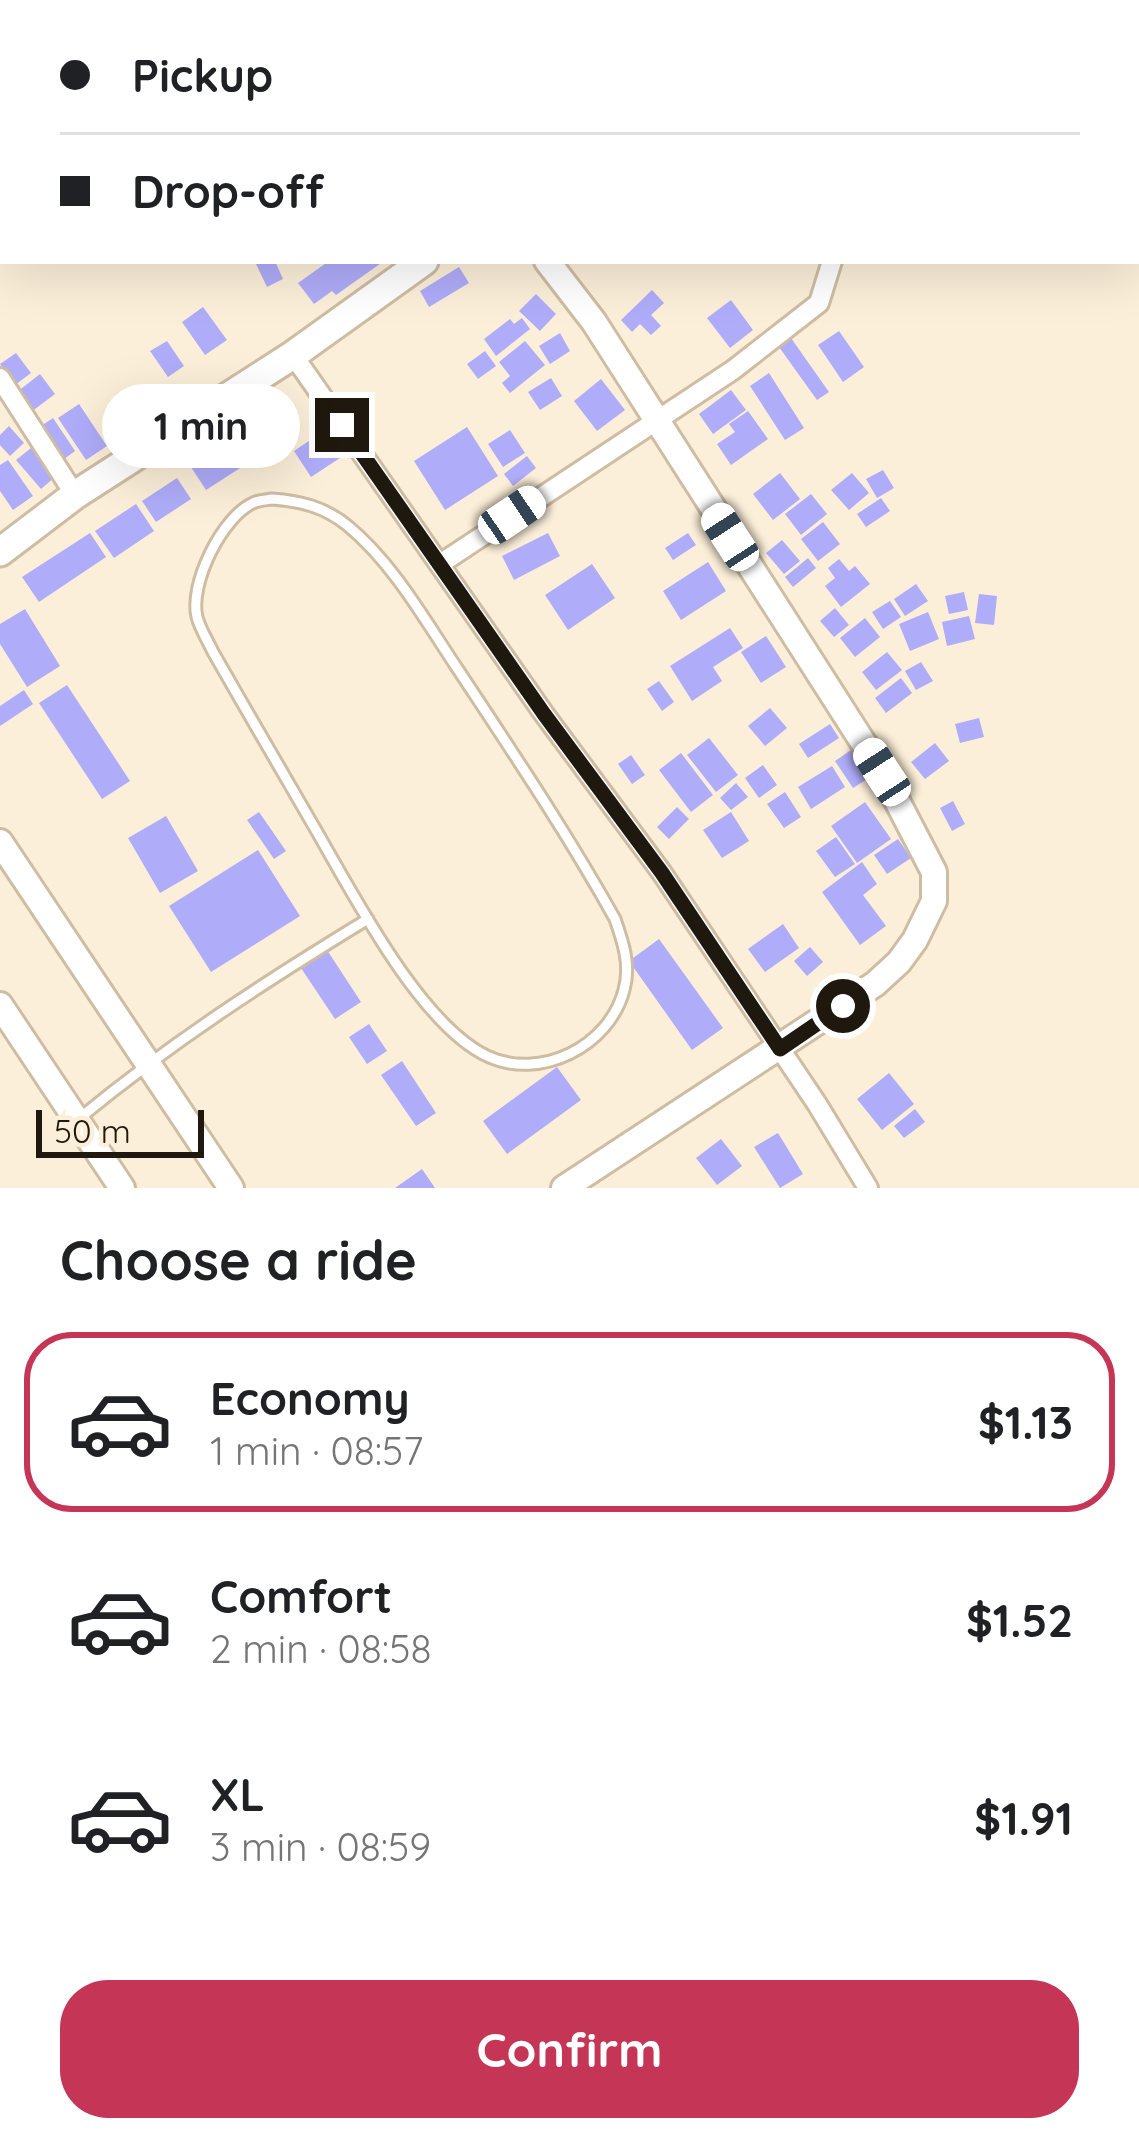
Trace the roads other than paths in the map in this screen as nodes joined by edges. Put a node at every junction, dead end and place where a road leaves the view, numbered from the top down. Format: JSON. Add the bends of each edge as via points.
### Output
{"nodes":[{"id":1,"x":420,"y":264,"type":"edge"},
{"id":2,"x":550,"y":264,"type":"edge"},
{"id":3,"x":831,"y":264,"type":"edge"},
{"id":4,"x":293,"y":355,"type":"junction"},
{"id":5,"x":0,"y":378,"type":"edge"},
{"id":6,"x":655,"y":419,"type":"junction"},
{"id":7,"x":75,"y":496,"type":"junction"},
{"id":8,"x":0,"y":552,"type":"edge"},
{"id":9,"x":440,"y":564,"type":"junction"},
{"id":10,"x":0,"y":842,"type":"edge"},
{"id":11,"x":368,"y":919,"type":"junction"},
{"id":12,"x":0,"y":1005,"type":"edge"},
{"id":13,"x":780,"y":1049,"type":"junction"},
{"id":14,"x":146,"y":1063,"type":"junction"},
{"id":15,"x":77,"y":1121,"type":"junction"},
{"id":16,"x":122,"y":1188,"type":"edge"},
{"id":17,"x":231,"y":1188,"type":"edge"},
{"id":18,"x":564,"y":1188,"type":"edge"},
{"id":19,"x":868,"y":1188,"type":"edge"}],
"edges":[{"from":1,"to":4,"type":"main road"},
{"from":2,"to":6,"type":"street"},
{"from":3,"to":6,"type":"street","via":[[819,303]]},
{"from":4,"to":7,"type":"main road"},
{"from":4,"to":9,"type":"street"},
{"from":5,"to":7,"type":"street"},
{"from":6,"to":9,"type":"street"},
{"from":6,"to":13,"type":"street","via":[[882,772],[934,872],[934,901],[899,962]]},
{"from":7,"to":8,"type":"main road"},
{"from":9,"to":13,"type":"street"},
{"from":10,"to":14,"type":"street"},
{"from":11,"to":11,"type":"lane","via":[[197,616],[206,560],[252,503],[300,501],[325,510],[393,575],[604,898],[624,945],[624,991],[592,1039],[568,1056],[541,1066],[511,1064],[458,1037]]},
{"from":11,"to":14,"type":"lane"},
{"from":12,"to":15,"type":"street"},
{"from":13,"to":18,"type":"street"},
{"from":13,"to":19,"type":"street"},
{"from":14,"to":15,"type":"lane"},
{"from":14,"to":17,"type":"street"},
{"from":15,"to":16,"type":"street"}]}
